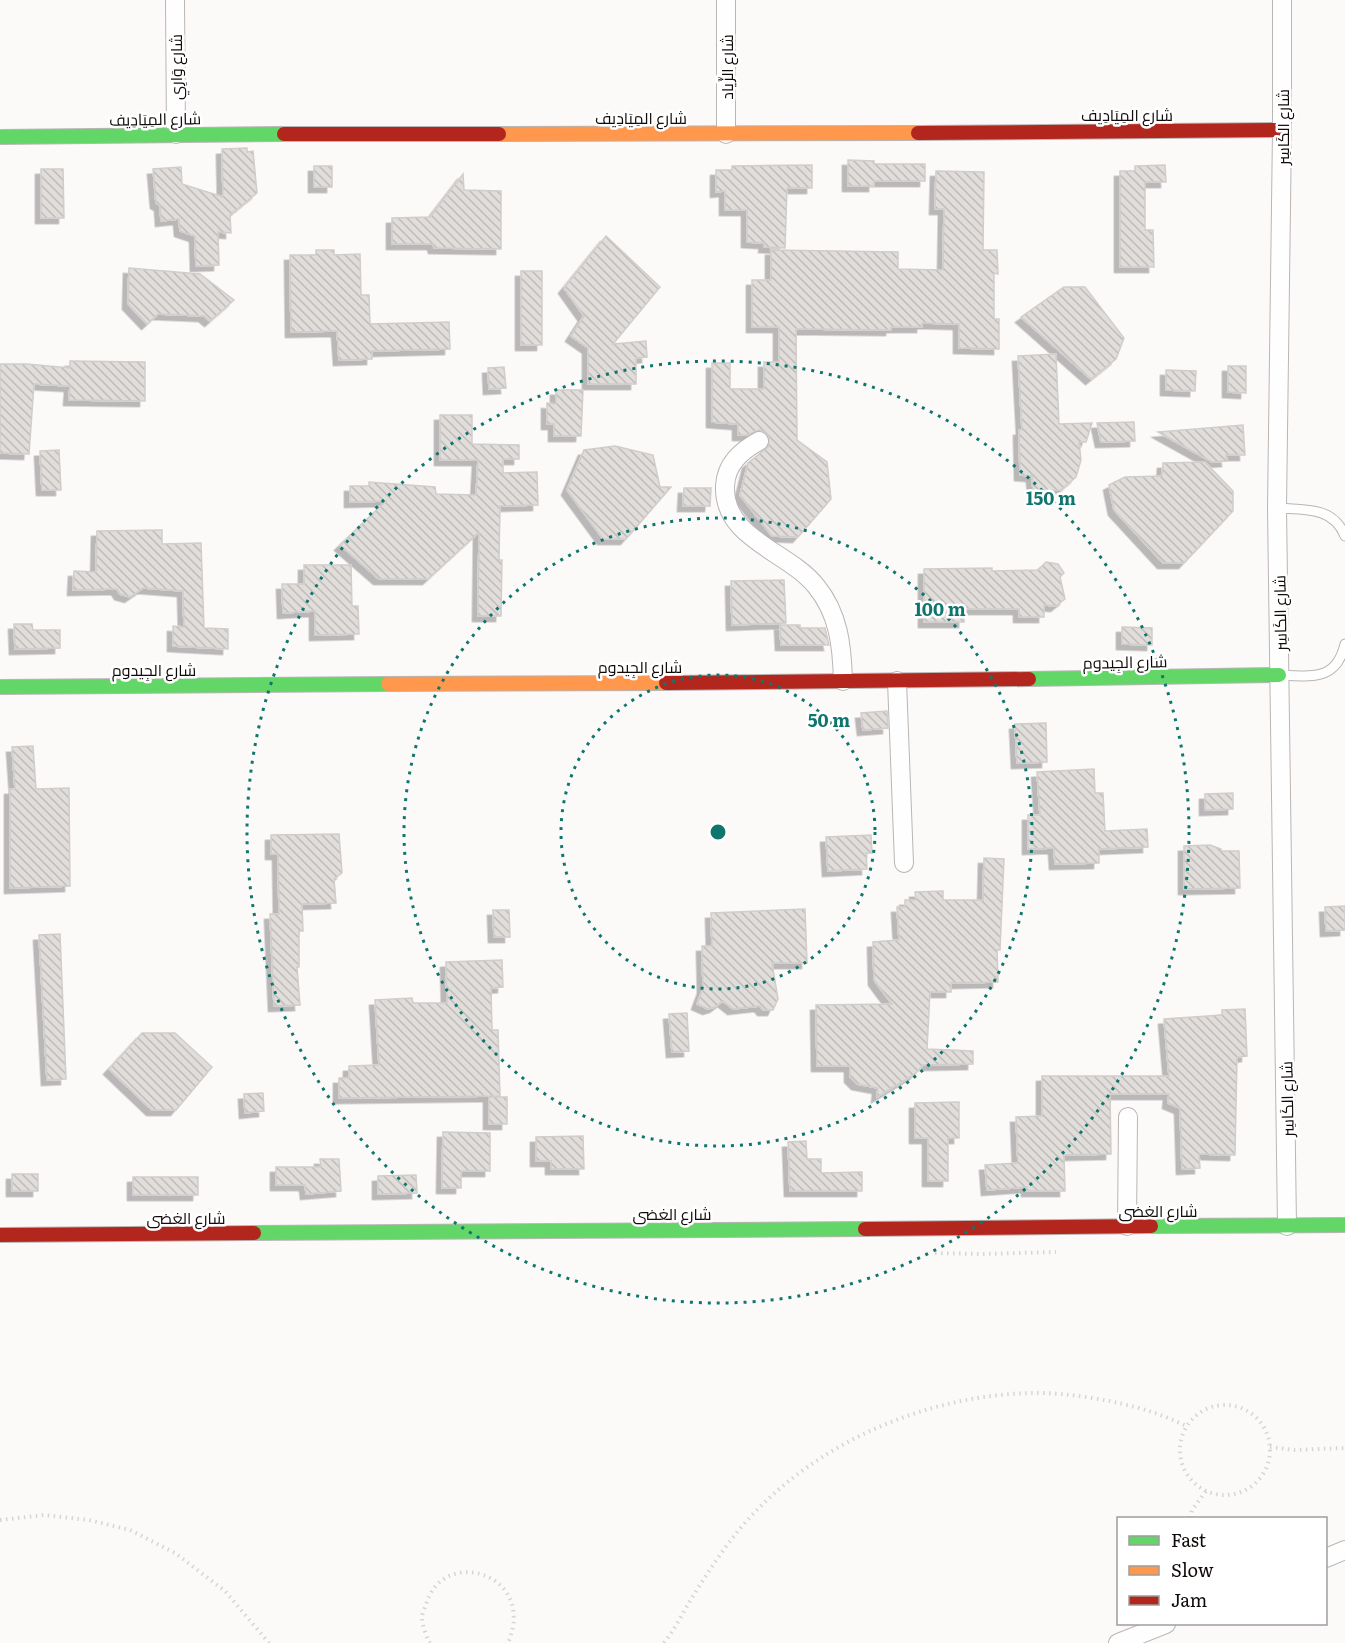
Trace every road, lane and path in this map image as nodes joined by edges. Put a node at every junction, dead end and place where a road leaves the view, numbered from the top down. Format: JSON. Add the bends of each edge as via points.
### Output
{"nodes":[{"id":1,"x":175,"y":0,"type":"edge"},
{"id":2,"x":726,"y":0,"type":"edge"},
{"id":3,"x":1282,"y":0,"type":"edge"},
{"id":4,"x":1282,"y":130,"type":"junction"},
{"id":5,"x":176,"y":134,"type":"junction"},
{"id":6,"x":726,"y":134,"type":"junction"},
{"id":7,"x":0,"y":137,"type":"edge"},
{"id":8,"x":759,"y":441,"type":"dead end"},
{"id":9,"x":1277,"y":508,"type":"junction"},
{"id":10,"x":1345,"y":536,"type":"edge"},
{"id":11,"x":1345,"y":644,"type":"edge"},
{"id":12,"x":1279,"y":675,"type":"junction"},
{"id":13,"x":843,"y":681,"type":"junction"},
{"id":14,"x":897,"y":681,"type":"junction"},
{"id":15,"x":0,"y":687,"type":"edge"},
{"id":16,"x":904,"y":863,"type":"dead end"},
{"id":17,"x":1128,"y":1117,"type":"dead end"},
{"id":18,"x":1345,"y":1225,"type":"edge"},
{"id":19,"x":1127,"y":1226,"type":"junction"},
{"id":20,"x":1287,"y":1226,"type":"junction"},
{"id":21,"x":0,"y":1235,"type":"edge"},
{"id":22,"x":1187,"y":1426,"type":"junction"},
{"id":23,"x":1270,"y":1447,"type":"junction"},
{"id":24,"x":1345,"y":1448,"type":"edge"},
{"id":25,"x":1206,"y":1491,"type":"junction"},
{"id":26,"x":1190,"y":1517,"type":"edge"},
{"id":27,"x":0,"y":1520,"type":"edge"},
{"id":28,"x":1345,"y":1550,"type":"edge"},
{"id":29,"x":1327,"y":1558,"type":"edge"},
{"id":30,"x":1161,"y":1625,"type":"edge"},
{"id":31,"x":269,"y":1643,"type":"edge"},
{"id":32,"x":430,"y":1643,"type":"edge"},
{"id":33,"x":508,"y":1643,"type":"edge"},
{"id":34,"x":664,"y":1643,"type":"edge"},
{"id":35,"x":1118,"y":1643,"type":"edge"}],
"edges":[{"from":1,"to":5,"type":"street","name":"شارع وَارِي"},
{"from":2,"to":6,"type":"street","name":"شارع الزِّياد"},
{"from":3,"to":4,"type":"street","name":"شارع الكَاسِر"},
{"from":4,"to":6,"type":"street","name":"شارع المِيَادِيف"},
{"from":4,"to":9,"type":"street","name":"شارع الكَاسِر"},
{"from":5,"to":6,"type":"street","name":"شارع المِيَادِيف"},
{"from":5,"to":7,"type":"street","name":"شارع المِيَادِيف"},
{"from":8,"to":13,"type":"street","via":[[732,463],[725,497],[730,514],[740,528],[799,569],[829,604],[842,648]]},
{"from":9,"to":10,"type":"lane","via":[[1319,511],[1338,523]]},
{"from":9,"to":12,"type":"street","name":"شارع الكَاسِر"},
{"from":11,"to":12,"type":"lane","via":[[1335,666],[1320,676]]},
{"from":12,"to":14,"type":"street","name":"شارع الجِيدوم"},
{"from":12,"to":20,"type":"street","name":"شارع الكَاسِر"},
{"from":13,"to":14,"type":"street","name":"شارع الجِيدوم"},
{"from":13,"to":15,"type":"street","name":"شارع الجِيدوم"},
{"from":14,"to":16,"type":"street"},
{"from":17,"to":19,"type":"street"},
{"from":18,"to":20,"type":"street","name":"شارع الغضى"},
{"from":19,"to":20,"type":"street","name":"شارع الغضى"},
{"from":19,"to":21,"type":"street","name":"شارع الغضى"},
{"from":22,"to":23,"type":"path","via":[[1214,1407],[1236,1407],[1256,1417]]},
{"from":22,"to":25,"type":"path","via":[[1181,1447],[1184,1468]]},
{"from":22,"to":34,"type":"path","via":[[1149,1411],[1089,1398],[1034,1393],[963,1400],[875,1429],[794,1477],[761,1505],[730,1540]]},
{"from":23,"to":24,"type":"path"},
{"from":23,"to":25,"type":"path","via":[[1266,1470],[1251,1487],[1229,1495]]},
{"from":25,"to":26,"type":"path"},
{"from":27,"to":31,"type":"path","via":[[44,1515],[130,1530],[175,1553],[225,1591]]},
{"from":28,"to":29,"type":"street"},
{"from":30,"to":35,"type":"street"},
{"from":32,"to":33,"type":"path","via":[[422,1617],[429,1594],[446,1577],[469,1571],[493,1578],[510,1595],[516,1619]]}]}
